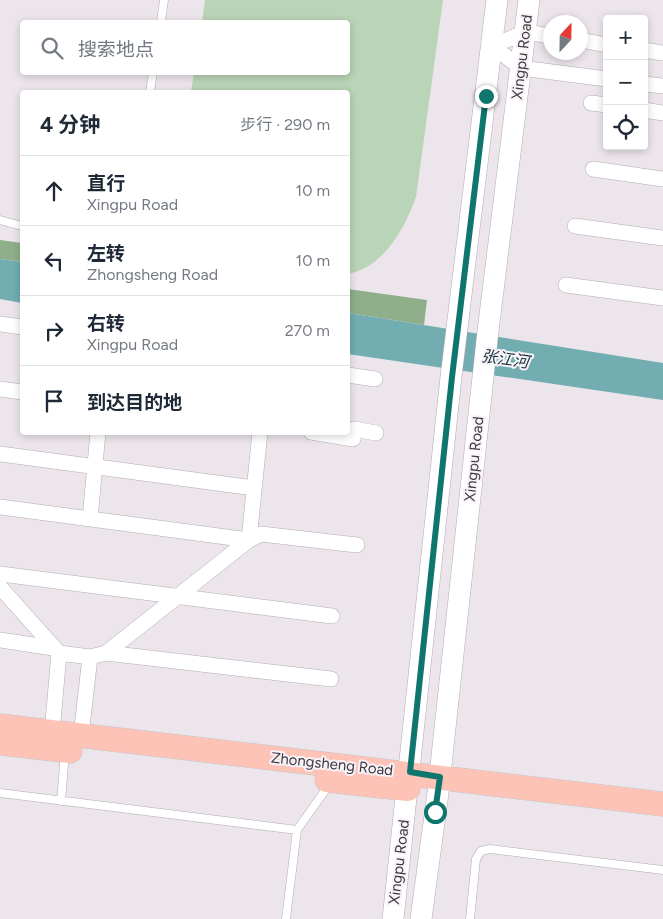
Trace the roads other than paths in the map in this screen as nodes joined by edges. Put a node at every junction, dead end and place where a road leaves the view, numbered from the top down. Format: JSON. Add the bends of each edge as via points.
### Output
{"nodes":[{"id":1,"x":164,"y":0,"type":"edge"},
{"id":2,"x":497,"y":0,"type":"edge"},
{"id":3,"x":529,"y":0,"type":"edge"},
{"id":4,"x":161,"y":20,"type":"edge"},
{"id":5,"x":526,"y":32,"type":"junction"},
{"id":6,"x":543,"y":35,"type":"edge"},
{"id":7,"x":588,"y":41,"type":"edge"},
{"id":8,"x":603,"y":44,"type":"edge"},
{"id":9,"x":492,"y":46,"type":"junction"},
{"id":10,"x":648,"y":51,"type":"edge"},
{"id":11,"x":663,"y":53,"type":"edge"},
{"id":12,"x":521,"y":68,"type":"junction"},
{"id":13,"x":153,"y":75,"type":"edge"},
{"id":14,"x":603,"y":78,"type":"edge"},
{"id":15,"x":648,"y":84,"type":"edge"},
{"id":16,"x":663,"y":86,"type":"edge"},
{"id":17,"x":150,"y":90,"type":"edge"},
{"id":18,"x":591,"y":103,"type":"dead end"},
{"id":19,"x":603,"y":104,"type":"edge"},
{"id":20,"x":648,"y":111,"type":"edge"},
{"id":21,"x":663,"y":113,"type":"edge"},
{"id":22,"x":593,"y":169,"type":"dead end"},
{"id":23,"x":663,"y":179,"type":"edge"},
{"id":24,"x":0,"y":220,"type":"edge"},
{"id":25,"x":20,"y":225,"type":"edge"},
{"id":26,"x":575,"y":226,"type":"dead end"},
{"id":27,"x":663,"y":238,"type":"edge"},
{"id":28,"x":566,"y":285,"type":"dead end"},
{"id":29,"x":663,"y":298,"type":"edge"},
{"id":30,"x":0,"y":324,"type":"edge"},
{"id":31,"x":20,"y":327,"type":"edge"},
{"id":32,"x":350,"y":375,"type":"edge"},
{"id":33,"x":375,"y":379,"type":"dead end"},
{"id":34,"x":0,"y":389,"type":"edge"},
{"id":35,"x":20,"y":392,"type":"edge"},
{"id":36,"x":376,"y":433,"type":"dead end"},
{"id":37,"x":98,"y":435,"type":"edge"},
{"id":38,"x":260,"y":435,"type":"edge"},
{"id":39,"x":329,"y":435,"type":"edge"},
{"id":40,"x":0,"y":454,"type":"edge"},
{"id":41,"x":94,"y":467,"type":"junction"},
{"id":42,"x":254,"y":488,"type":"junction"},
{"id":43,"x":0,"y":507,"type":"edge"},
{"id":44,"x":90,"y":519,"type":"junction"},
{"id":45,"x":249,"y":540,"type":"junction"},
{"id":46,"x":357,"y":545,"type":"dead end"},
{"id":47,"x":0,"y":574,"type":"edge"},
{"id":48,"x":0,"y":587,"type":"edge"},
{"id":49,"x":177,"y":596,"type":"junction"},
{"id":50,"x":332,"y":616,"type":"dead end"},
{"id":51,"x":0,"y":640,"type":"edge"},
{"id":52,"x":56,"y":650,"type":"junction"},
{"id":53,"x":106,"y":653,"type":"junction"},
{"id":54,"x":90,"y":657,"type":"junction"},
{"id":55,"x":331,"y":679,"type":"dead end"},
{"id":56,"x":0,"y":726,"type":"edge"},
{"id":57,"x":66,"y":740,"type":"junction"},
{"id":58,"x":0,"y":743,"type":"edge"},
{"id":59,"x":332,"y":781,"type":"junction"},
{"id":60,"x":409,"y":781,"type":"junction"},
{"id":61,"x":439,"y":785,"type":"junction"},
{"id":62,"x":0,"y":794,"type":"edge"},
{"id":63,"x":60,"y":801,"type":"junction"},
{"id":64,"x":663,"y":804,"type":"edge"},
{"id":65,"x":663,"y":820,"type":"edge"},
{"id":66,"x":296,"y":830,"type":"junction"},
{"id":67,"x":663,"y":870,"type":"edge"},
{"id":68,"x":286,"y":919,"type":"edge"},
{"id":69,"x":393,"y":919,"type":"edge"},
{"id":70,"x":422,"y":919,"type":"edge"},
{"id":71,"x":470,"y":919,"type":"edge"}],
"edges":[{"from":1,"to":4,"type":"lane"},
{"from":2,"to":9,"type":"main road","name":"Xingpu Road"},
{"from":3,"to":5,"type":"main road","name":"Xingpu Road"},
{"from":5,"to":6,"type":"street"},
{"from":5,"to":9,"type":"street"},
{"from":5,"to":12,"type":"main road","name":"Xingpu Road"},
{"from":7,"to":8,"type":"street"},
{"from":9,"to":12,"type":"street"},
{"from":9,"to":60,"type":"main road","name":"Xingpu Road","via":[[452,377]]},
{"from":10,"to":11,"type":"street"},
{"from":12,"to":14,"type":"street"},
{"from":12,"to":61,"type":"main road","name":"Xingpu Road","via":[[482,383]]},
{"from":13,"to":17,"type":"lane"},
{"from":15,"to":16,"type":"street"},
{"from":18,"to":19,"type":"street"},
{"from":20,"to":21,"type":"street"},
{"from":22,"to":23,"type":"street"},
{"from":24,"to":25,"type":"lane"},
{"from":26,"to":27,"type":"street"},
{"from":28,"to":29,"type":"street"},
{"from":30,"to":31,"type":"street"},
{"from":32,"to":33,"type":"street"},
{"from":34,"to":35,"type":"street"},
{"from":36,"to":39,"type":"street","via":[[354,429],[353,439]]},
{"from":37,"to":41,"type":"street"},
{"from":38,"to":42,"type":"street"},
{"from":40,"to":41,"type":"street"},
{"from":41,"to":42,"type":"street"},
{"from":41,"to":44,"type":"street"},
{"from":42,"to":45,"type":"street"},
{"from":43,"to":44,"type":"street"},
{"from":44,"to":45,"type":"street"},
{"from":45,"to":46,"type":"street","via":[[261,534]]},
{"from":45,"to":49,"type":"street"},
{"from":47,"to":49,"type":"street"},
{"from":48,"to":52,"type":"street"},
{"from":49,"to":50,"type":"street"},
{"from":49,"to":53,"type":"street"},
{"from":51,"to":52,"type":"street"},
{"from":52,"to":54,"type":"street"},
{"from":52,"to":57,"type":"street"},
{"from":53,"to":54,"type":"street"},
{"from":53,"to":55,"type":"street"},
{"from":54,"to":57,"type":"street"},
{"from":56,"to":57,"type":"main road","name":"Zhongsheng Road"},
{"from":57,"to":58,"type":"main road","name":"Zhongsheng Road"},
{"from":57,"to":59,"type":"main road","name":"Zhongsheng Road"},
{"from":57,"to":60,"type":"main road","name":"Zhongsheng Road"},
{"from":57,"to":63,"type":"lane"},
{"from":59,"to":60,"type":"main road","name":"Zhongsheng Road"},
{"from":59,"to":66,"type":"lane"},
{"from":60,"to":61,"type":"main road","name":"Zhongsheng Road"},
{"from":60,"to":69,"type":"main road","name":"Xingpu Road"},
{"from":61,"to":64,"type":"main road","name":"Zhongsheng Road"},
{"from":61,"to":65,"type":"main road","name":"Zhongsheng Road"},
{"from":61,"to":70,"type":"main road","name":"Xingpu Road"},
{"from":62,"to":63,"type":"lane"},
{"from":63,"to":66,"type":"lane"},
{"from":66,"to":68,"type":"lane"},
{"from":67,"to":71,"type":"lane","via":[[490,849],[481,851],[476,859]]}]}
